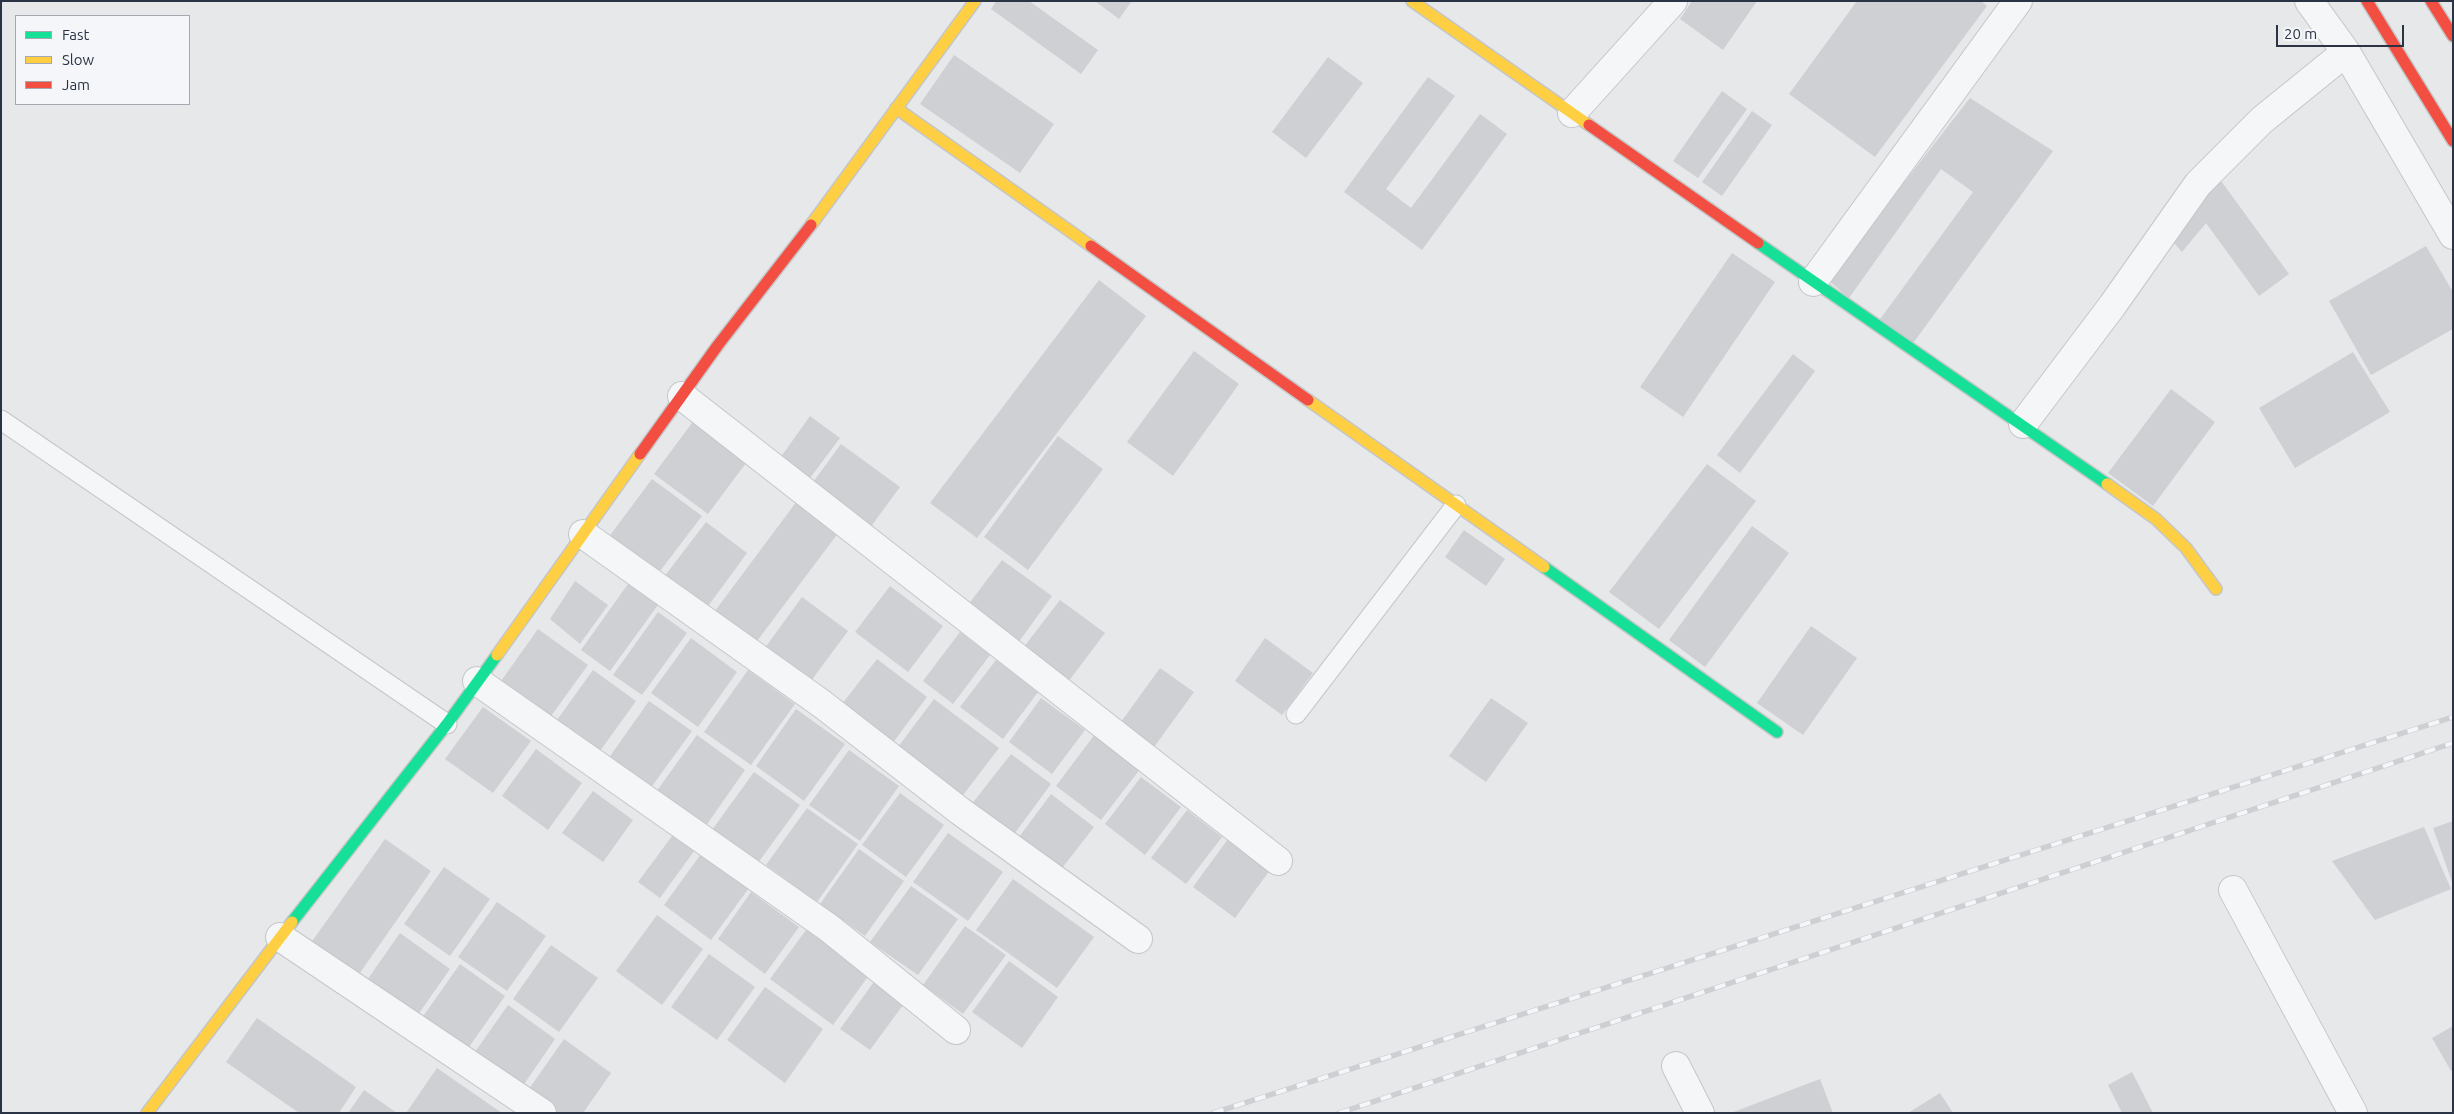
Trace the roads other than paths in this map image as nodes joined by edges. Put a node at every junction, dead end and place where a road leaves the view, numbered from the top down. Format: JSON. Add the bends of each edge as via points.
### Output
{"nodes":[{"id":1,"x":975,"y":1,"type":"edge"},
{"id":2,"x":1412,"y":1,"type":"edge"},
{"id":3,"x":1673,"y":1,"type":"edge"},
{"id":4,"x":2018,"y":1,"type":"edge"},
{"id":5,"x":2309,"y":1,"type":"edge"},
{"id":6,"x":2367,"y":1,"type":"edge"},
{"id":7,"x":2431,"y":1,"type":"edge"},
{"id":8,"x":2453,"y":36,"type":"edge"},
{"id":9,"x":2346,"y":52,"type":"junction"},
{"id":10,"x":896,"y":108,"type":"junction"},
{"id":11,"x":1572,"y":113,"type":"junction"},
{"id":12,"x":2453,"y":141,"type":"edge"},
{"id":13,"x":2453,"y":235,"type":"edge"},
{"id":14,"x":1813,"y":282,"type":"junction"},
{"id":15,"x":682,"y":396,"type":"junction"},
{"id":16,"x":1,"y":420,"type":"edge"},
{"id":17,"x":2023,"y":424,"type":"junction"},
{"id":18,"x":1456,"y":505,"type":"junction"},
{"id":19,"x":583,"y":534,"type":"junction"},
{"id":20,"x":2216,"y":589,"type":"dead end"},
{"id":21,"x":477,"y":681,"type":"junction"},
{"id":22,"x":1296,"y":714,"type":"dead end"},
{"id":23,"x":447,"y":724,"type":"junction"},
{"id":24,"x":1777,"y":732,"type":"dead end"},
{"id":25,"x":1278,"y":861,"type":"dead end"},
{"id":26,"x":2233,"y":890,"type":"dead end"},
{"id":27,"x":280,"y":937,"type":"junction"},
{"id":28,"x":1138,"y":938,"type":"dead end"},
{"id":29,"x":956,"y":1030,"type":"dead end"},
{"id":30,"x":1676,"y":1066,"type":"dead end"},
{"id":31,"x":147,"y":1113,"type":"edge"},
{"id":32,"x":542,"y":1113,"type":"edge"},
{"id":33,"x":1700,"y":1113,"type":"edge"},
{"id":34,"x":2353,"y":1113,"type":"edge"}],
"edges":[{"from":1,"to":10,"type":"street"},
{"from":2,"to":11,"type":"street"},
{"from":3,"to":11,"type":"street"},
{"from":4,"to":14,"type":"street"},
{"from":5,"to":9,"type":"street"},
{"from":6,"to":12,"type":"street"},
{"from":7,"to":8,"type":"street"},
{"from":9,"to":13,"type":"street"},
{"from":9,"to":17,"type":"street","via":[[2262,120],[2198,184]]},
{"from":10,"to":15,"type":"street"},
{"from":10,"to":18,"type":"street"},
{"from":11,"to":14,"type":"street"},
{"from":14,"to":17,"type":"street"},
{"from":15,"to":19,"type":"street"},
{"from":15,"to":25,"type":"street"},
{"from":16,"to":23,"type":"lane"},
{"from":17,"to":20,"type":"street","via":[[2156,519],[2186,548]]},
{"from":18,"to":22,"type":"lane"},
{"from":18,"to":24,"type":"street"},
{"from":19,"to":21,"type":"street"},
{"from":19,"to":28,"type":"street","via":[[814,699],[960,811]]},
{"from":21,"to":23,"type":"street"},
{"from":21,"to":29,"type":"street","via":[[829,928]]},
{"from":23,"to":27,"type":"street"},
{"from":26,"to":34,"type":"street"},
{"from":27,"to":31,"type":"street"},
{"from":27,"to":32,"type":"street"},
{"from":30,"to":33,"type":"street"}]}
